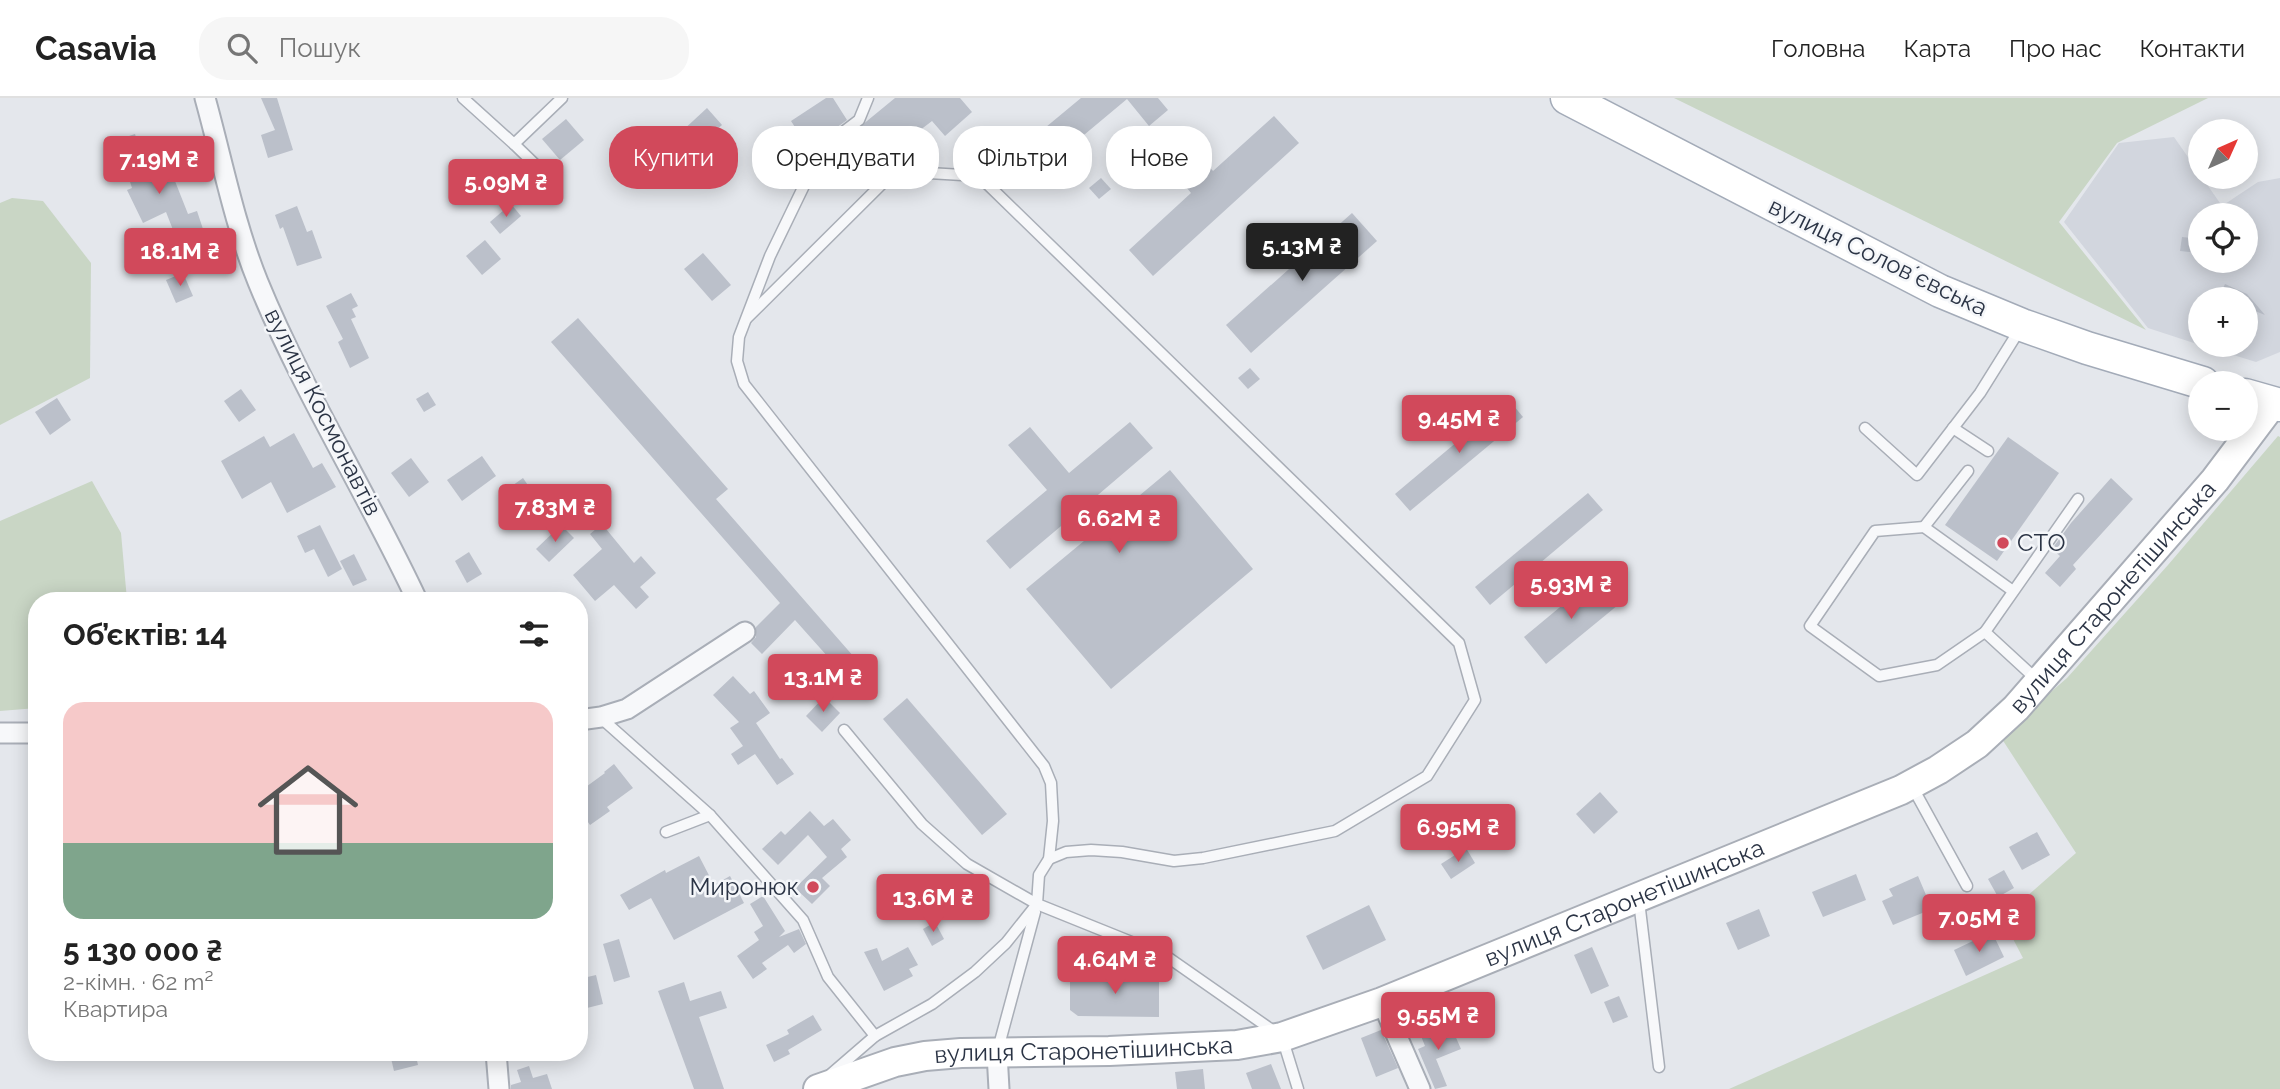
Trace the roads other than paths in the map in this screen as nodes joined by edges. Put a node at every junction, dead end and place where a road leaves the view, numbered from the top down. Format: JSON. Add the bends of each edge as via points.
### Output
{"nodes":[{"id":1,"x":205,"y":98,"type":"edge"},
{"id":2,"x":463,"y":98,"type":"edge"},
{"id":3,"x":562,"y":98,"type":"edge"},
{"id":4,"x":869,"y":98,"type":"edge"},
{"id":5,"x":1567,"y":98,"type":"edge"},
{"id":6,"x":514,"y":144,"type":"junction"},
{"id":7,"x":545,"y":174,"type":"dead end"},
{"id":8,"x":747,"y":318,"type":"junction"},
{"id":9,"x":2022,"y":325,"type":"junction"},
{"id":10,"x":2188,"y":378,"type":"edge"},
{"id":11,"x":2270,"y":400,"type":"edge"},
{"id":12,"x":1865,"y":428,"type":"dead end"},
{"id":13,"x":1953,"y":428,"type":"junction"},
{"id":14,"x":1988,"y":451,"type":"dead end"},
{"id":15,"x":1968,"y":471,"type":"dead end"},
{"id":16,"x":2078,"y":499,"type":"dead end"},
{"id":17,"x":1924,"y":527,"type":"junction"},
{"id":18,"x":2013,"y":591,"type":"junction"},
{"id":19,"x":413,"y":592,"type":"edge"},
{"id":20,"x":746,"y":632,"type":"dead end"},
{"id":21,"x":1985,"y":632,"type":"junction"},
{"id":22,"x":2039,"y":682,"type":"junction"},
{"id":23,"x":601,"y":717,"type":"junction"},
{"id":24,"x":588,"y":719,"type":"edge"},
{"id":25,"x":844,"y":730,"type":"dead end"},
{"id":26,"x":0,"y":733,"type":"edge"},
{"id":27,"x":28,"y":733,"type":"edge"},
{"id":28,"x":1911,"y":784,"type":"junction"},
{"id":29,"x":710,"y":815,"type":"junction"},
{"id":30,"x":666,"y":832,"type":"dead end"},
{"id":31,"x":1049,"y":859,"type":"junction"},
{"id":32,"x":1967,"y":886,"type":"dead end"},
{"id":33,"x":1639,"y":897,"type":"junction"},
{"id":34,"x":1037,"y":904,"type":"junction"},
{"id":35,"x":1382,"y":1002,"type":"junction"},
{"id":36,"x":874,"y":1036,"type":"junction"},
{"id":37,"x":1282,"y":1037,"type":"junction"},
{"id":38,"x":997,"y":1053,"type":"junction"},
{"id":39,"x":497,"y":1061,"type":"edge"},
{"id":40,"x":1659,"y":1067,"type":"dead end"},
{"id":41,"x":499,"y":1089,"type":"edge"},
{"id":42,"x":816,"y":1089,"type":"edge"},
{"id":43,"x":999,"y":1089,"type":"edge"},
{"id":44,"x":1298,"y":1089,"type":"edge"},
{"id":45,"x":1420,"y":1089,"type":"edge"}],
"edges":[{"from":1,"to":19,"type":"street","name":"вулиця Космонавтів","via":[[257,279]]},
{"from":2,"to":6,"type":"lane"},
{"from":3,"to":6,"type":"lane"},
{"from":4,"to":8,"type":"lane","via":[[859,120],[834,139],[814,165],[770,256]]},
{"from":5,"to":9,"type":"main road","name":"вулиця Соловʼєвська","via":[[1940,291]]},
{"from":6,"to":7,"type":"lane"},
{"from":8,"to":31,"type":"lane","via":[[737,361],[750,394],[1044,766],[1053,806]]},
{"from":8,"to":31,"type":"lane","via":[[895,171],[979,176],[1459,643],[1475,700],[1427,776],[1335,831],[1174,862],[1091,850]]},
{"from":9,"to":10,"type":"main road","name":"вулиця Соловʼєвська"},
{"from":9,"to":13,"type":"lane"},
{"from":11,"to":22,"type":"main road","name":"вулиця Старонетішинська","via":[[2215,480]]},
{"from":12,"to":13,"type":"lane","via":[[1917,475]]},
{"from":13,"to":14,"type":"lane"},
{"from":15,"to":17,"type":"lane"},
{"from":16,"to":18,"type":"lane"},
{"from":17,"to":18,"type":"lane"},
{"from":17,"to":21,"type":"lane","via":[[1875,531],[1810,626],[1879,676],[1937,665]]},
{"from":18,"to":21,"type":"lane"},
{"from":20,"to":23,"type":"street","via":[[627,709]]},
{"from":21,"to":22,"type":"lane"},
{"from":22,"to":28,"type":"main road","name":"вулиця Старонетішинська","via":[[1977,744]]},
{"from":23,"to":24,"type":"street"},
{"from":23,"to":29,"type":"lane"},
{"from":25,"to":34,"type":"lane","via":[[922,824],[967,864]]},
{"from":26,"to":27,"type":"street"},
{"from":28,"to":32,"type":"lane"},
{"from":28,"to":33,"type":"main road","name":"вулиця Старонетішинська"},
{"from":29,"to":30,"type":"lane"},
{"from":29,"to":36,"type":"lane","via":[[803,920],[828,977]]},
{"from":31,"to":34,"type":"lane","via":[[1039,874]]},
{"from":33,"to":35,"type":"main road","name":"вулиця Старонетішинська"},
{"from":33,"to":40,"type":"lane"},
{"from":34,"to":36,"type":"lane","via":[[975,972]]},
{"from":34,"to":37,"type":"lane","via":[[1166,956]]},
{"from":34,"to":38,"type":"lane"},
{"from":35,"to":37,"type":"main road","name":"вулиця Старонетішинська"},
{"from":35,"to":45,"type":"street"},
{"from":36,"to":42,"type":"lane"},
{"from":37,"to":38,"type":"main road","name":"вулиця Старонетішинська","via":[[1237,1045]]},
{"from":37,"to":44,"type":"lane"},
{"from":38,"to":42,"type":"main road","name":"вулиця Старонетішинська","via":[[895,1062]]},
{"from":38,"to":43,"type":"street"},
{"from":39,"to":41,"type":"street"}]}
